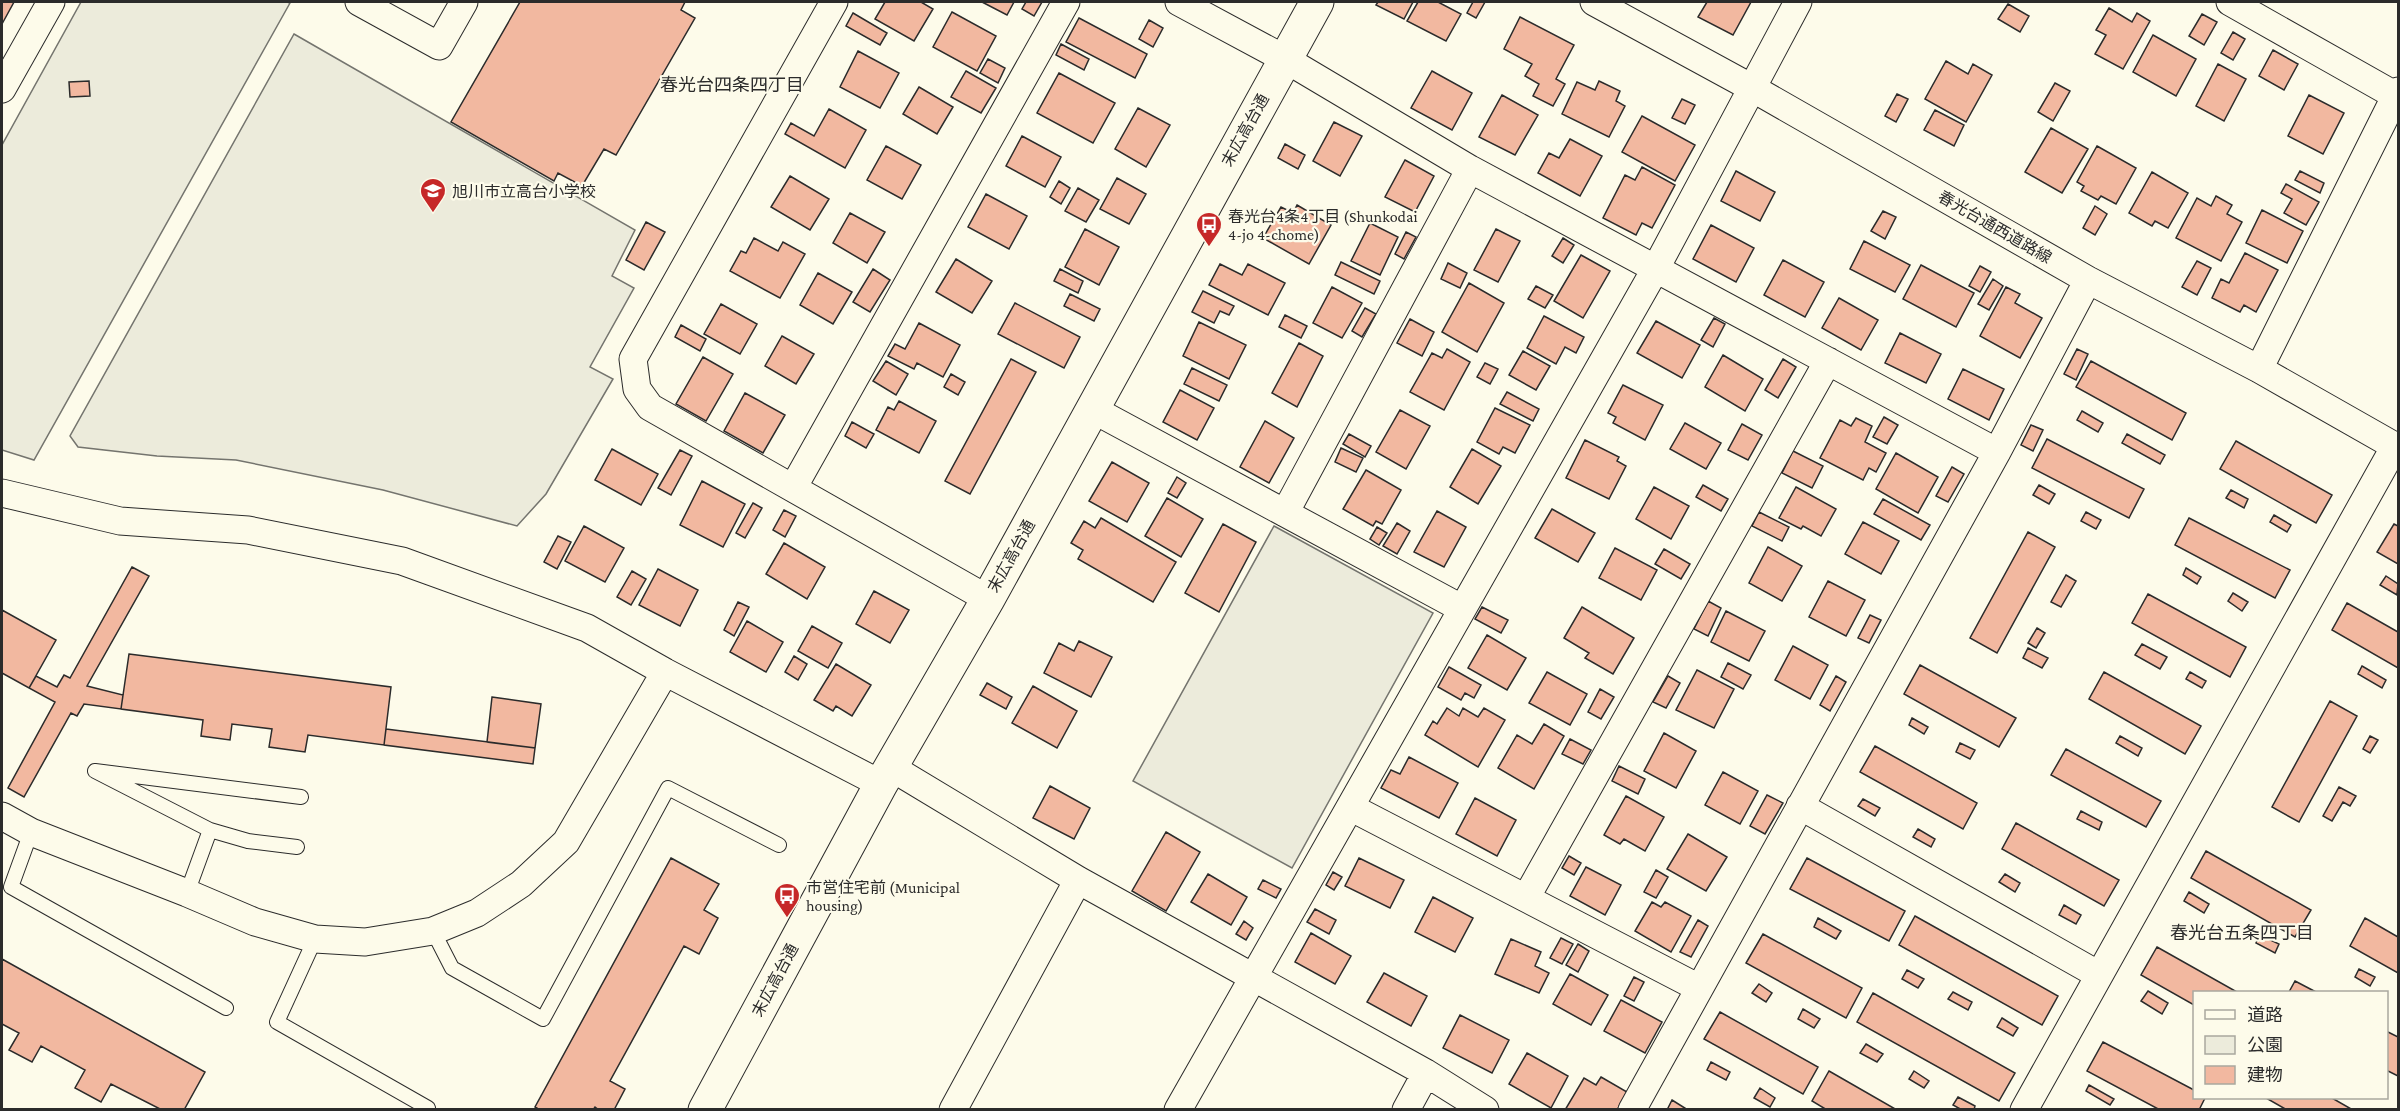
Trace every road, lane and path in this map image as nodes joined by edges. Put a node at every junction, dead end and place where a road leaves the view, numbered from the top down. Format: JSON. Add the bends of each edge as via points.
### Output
{"nodes":[{"id":1,"x":51,"y":2,"type":"edge"},
{"id":2,"x":360,"y":2,"type":"edge"},
{"id":3,"x":464,"y":2,"type":"edge"},
{"id":4,"x":834,"y":2,"type":"edge"},
{"id":5,"x":1066,"y":2,"type":"edge"},
{"id":6,"x":1179,"y":2,"type":"edge"},
{"id":7,"x":1317,"y":2,"type":"edge"},
{"id":8,"x":1594,"y":2,"type":"edge"},
{"id":9,"x":1797,"y":2,"type":"edge"},
{"id":10,"x":2230,"y":2,"type":"edge"},
{"id":11,"x":1284,"y":59,"type":"junction"},
{"id":12,"x":1752,"y":87,"type":"junction"},
{"id":13,"x":2,"y":89,"type":"edge"},
{"id":14,"x":2398,"y":94,"type":"edge"},
{"id":15,"x":1470,"y":169,"type":"junction"},
{"id":16,"x":1656,"y":268,"type":"junction"},
{"id":17,"x":2088,"y":280,"type":"junction"},
{"id":18,"x":1828,"y":361,"type":"junction"},
{"id":19,"x":2259,"y":369,"type":"junction"},
{"id":20,"x":1092,"y":409,"type":"junction"},
{"id":21,"x":2397,"y":447,"type":"edge"},
{"id":22,"x":1997,"y":452,"type":"junction"},
{"id":23,"x":793,"y":488,"type":"junction"},
{"id":24,"x":2,"y":493,"type":"edge"},
{"id":25,"x":1285,"y":513,"type":"junction"},
{"id":26,"x":988,"y":599,"type":"junction"},
{"id":27,"x":1461,"y":608,"type":"junction"},
{"id":28,"x":665,"y":672,"type":"junction"},
{"id":29,"x":887,"y":776,"type":"junction"},
{"id":30,"x":301,"y":797,"type":"dead end"},
{"id":31,"x":1800,"y":806,"type":"junction"},
{"id":32,"x":1350,"y":807,"type":"junction"},
{"id":33,"x":2,"y":816,"type":"edge"},
{"id":34,"x":210,"y":830,"type":"junction"},
{"id":35,"x":31,"y":832,"type":"junction"},
{"id":36,"x":779,"y":845,"type":"dead end"},
{"id":37,"x":297,"y":848,"type":"dead end"},
{"id":38,"x":1078,"y":880,"type":"junction"},
{"id":39,"x":187,"y":893,"type":"junction"},
{"id":40,"x":1526,"y":898,"type":"junction"},
{"id":41,"x":433,"y":931,"type":"junction"},
{"id":42,"x":315,"y":939,"type":"junction"},
{"id":43,"x":2099,"y":975,"type":"junction"},
{"id":44,"x":1253,"y":977,"type":"junction"},
{"id":45,"x":1699,"y":988,"type":"junction"},
{"id":46,"x":226,"y":1008,"type":"dead end"},
{"id":47,"x":1426,"y":1073,"type":"junction"},
{"id":48,"x":428,"y":1108,"type":"dead end"},
{"id":49,"x":705,"y":1110,"type":"edge"},
{"id":50,"x":952,"y":1110,"type":"edge"},
{"id":51,"x":1178,"y":1110,"type":"edge"},
{"id":52,"x":1406,"y":1110,"type":"edge"},
{"id":53,"x":1485,"y":1110,"type":"edge"},
{"id":54,"x":1632,"y":1110,"type":"edge"},
{"id":55,"x":2024,"y":1110,"type":"edge"}],
"edges":[{"from":1,"to":13,"type":"street"},
{"from":2,"to":3,"type":"street","via":[[439,46]]},
{"from":4,"to":23,"type":"street","via":[[633,359],[637,389],[650,407]]},
{"from":5,"to":23,"type":"street"},
{"from":6,"to":11,"type":"street"},
{"from":7,"to":11,"type":"street","name":"末広高台通"},
{"from":8,"to":12,"type":"street","name":"春光台通西道路線"},
{"from":9,"to":12,"type":"street"},
{"from":10,"to":14,"type":"street"},
{"from":11,"to":15,"type":"street"},
{"from":11,"to":20,"type":"street","name":"末広高台通"},
{"from":12,"to":16,"type":"street"},
{"from":12,"to":17,"type":"street","name":"春光台通西道路線"},
{"from":14,"to":19,"type":"street"},
{"from":15,"to":16,"type":"street"},
{"from":15,"to":25,"type":"street"},
{"from":16,"to":18,"type":"street"},
{"from":16,"to":27,"type":"street"},
{"from":17,"to":19,"type":"street","name":"春光台通西道路線"},
{"from":17,"to":22,"type":"street"},
{"from":18,"to":22,"type":"street"},
{"from":18,"to":40,"type":"street"},
{"from":19,"to":21,"type":"street","name":"春光台通西道路線"},
{"from":20,"to":25,"type":"street"},
{"from":20,"to":26,"type":"street","name":"末広高台通"},
{"from":21,"to":43,"type":"street"},
{"from":22,"to":31,"type":"street"},
{"from":23,"to":26,"type":"street"},
{"from":24,"to":28,"type":"street","via":[[120,521],[248,530],[402,561],[587,628]]},
{"from":25,"to":27,"type":"street"},
{"from":26,"to":29,"type":"street","name":"末広高台通"},
{"from":27,"to":32,"type":"street"},
{"from":28,"to":29,"type":"street"},
{"from":28,"to":41,"type":"street","via":[[566,842],[521,884],[477,913]]},
{"from":29,"to":38,"type":"street"},
{"from":29,"to":49,"type":"street","name":"末広高台通"},
{"from":30,"to":34,"type":"lane","via":[[95,771]]},
{"from":31,"to":43,"type":"street"},
{"from":31,"to":45,"type":"street"},
{"from":32,"to":40,"type":"street"},
{"from":32,"to":44,"type":"street"},
{"from":33,"to":35,"type":"street"},
{"from":34,"to":37,"type":"lane","via":[[248,841]]},
{"from":34,"to":39,"type":"lane"},
{"from":35,"to":39,"type":"street"},
{"from":35,"to":46,"type":"lane","via":[[11,887]]},
{"from":36,"to":41,"type":"lane","via":[[669,788],[543,1019],[452,968]]},
{"from":38,"to":44,"type":"street"},
{"from":38,"to":50,"type":"street"},
{"from":39,"to":42,"type":"street","via":[[255,922]]},
{"from":40,"to":45,"type":"street"},
{"from":41,"to":42,"type":"street","via":[[365,942]]},
{"from":42,"to":48,"type":"lane","via":[[277,1022]]},
{"from":43,"to":55,"type":"street"},
{"from":44,"to":47,"type":"street"},
{"from":44,"to":51,"type":"street"},
{"from":45,"to":54,"type":"street"},
{"from":47,"to":52,"type":"street"},
{"from":47,"to":53,"type":"street"}]}
